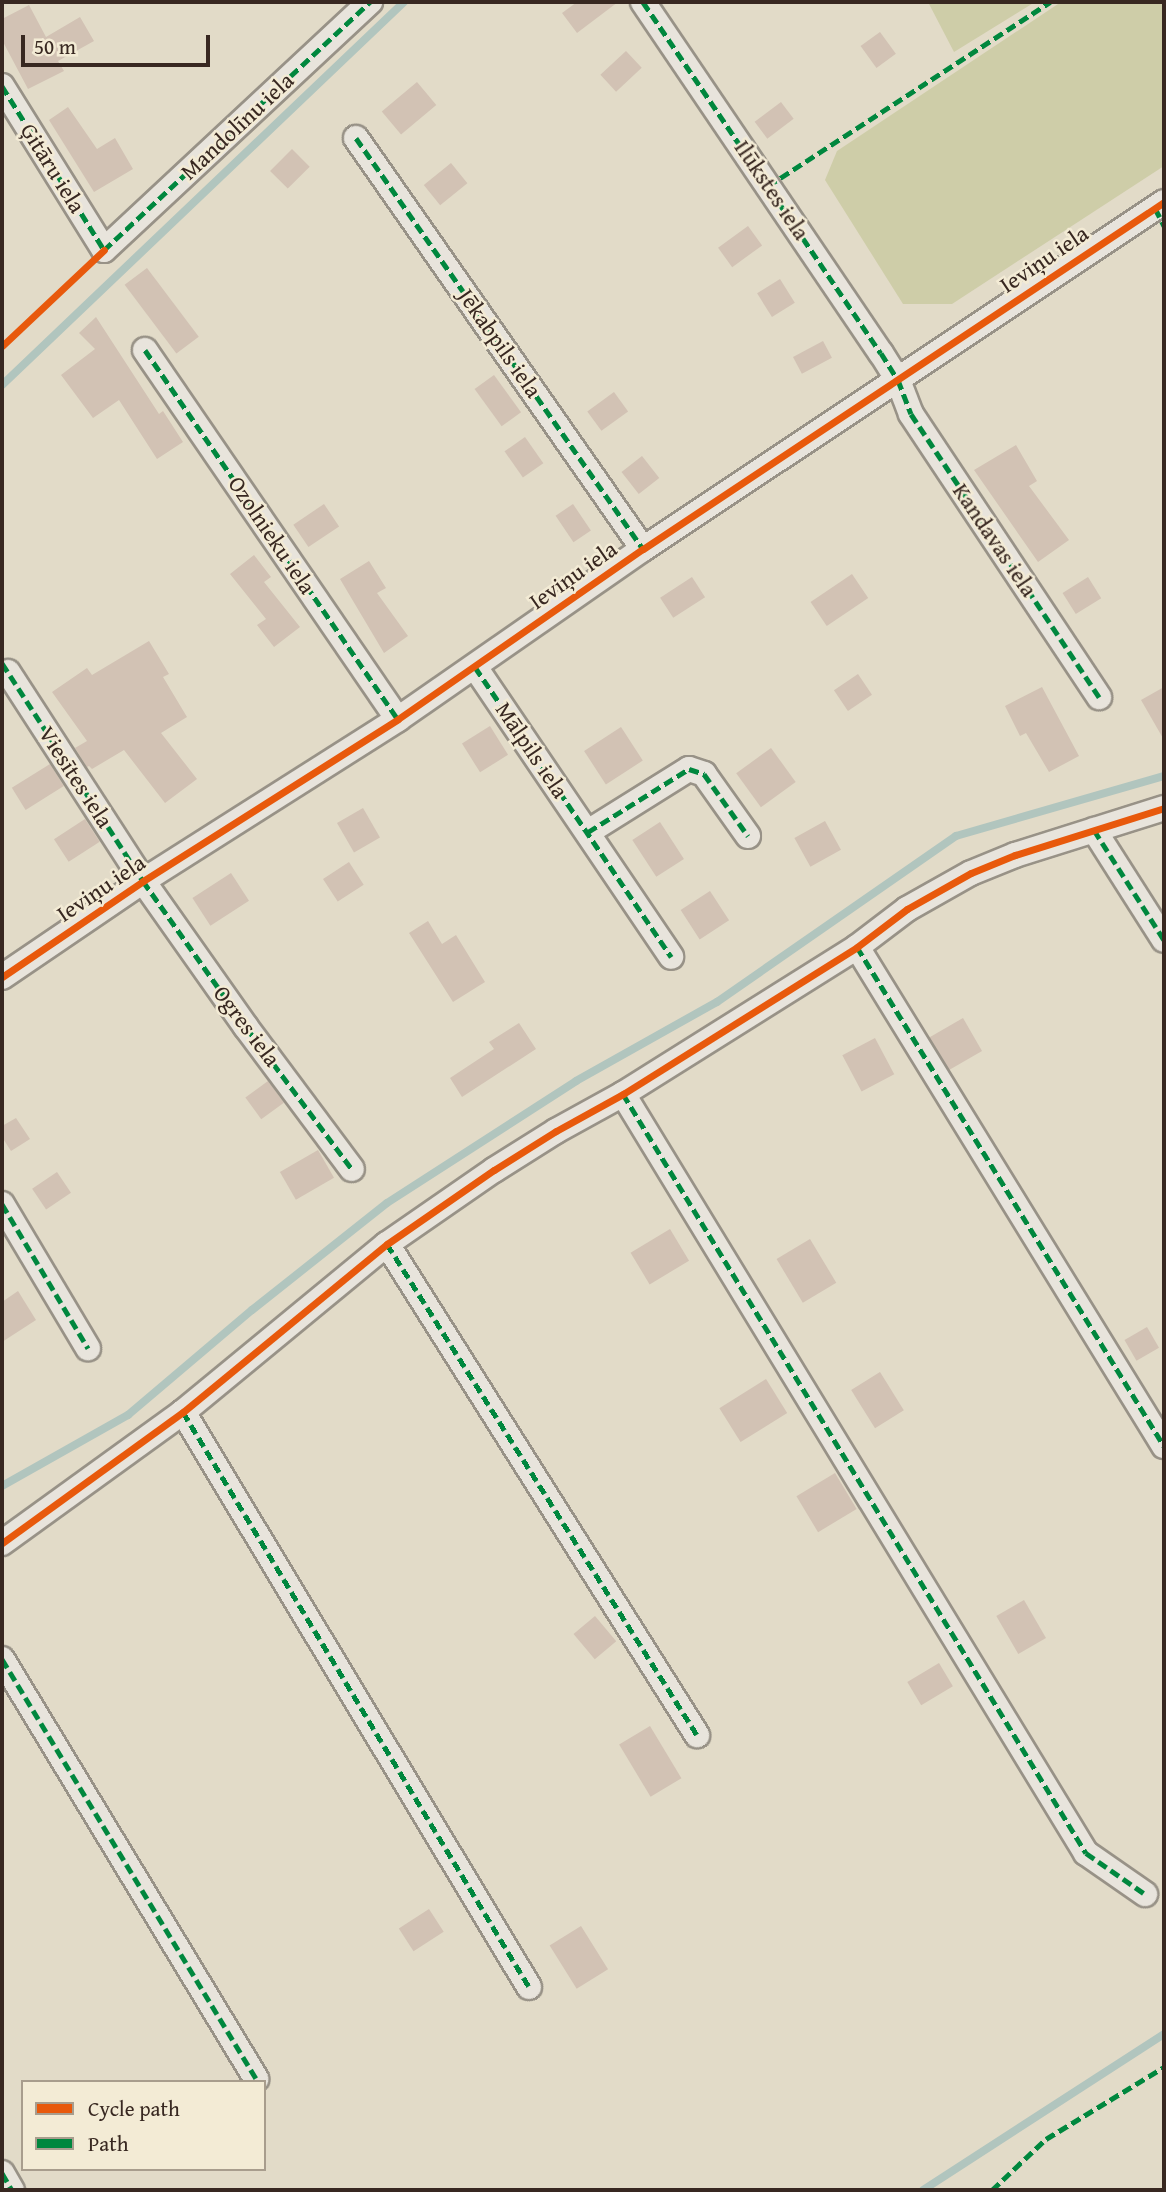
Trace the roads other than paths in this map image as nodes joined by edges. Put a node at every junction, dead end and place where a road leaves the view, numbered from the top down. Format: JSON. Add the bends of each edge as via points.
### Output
{"nodes":[{"id":1,"x":370,"y":2,"type":"edge"},
{"id":2,"x":643,"y":2,"type":"edge"},
{"id":3,"x":2,"y":86,"type":"edge"},
{"id":4,"x":356,"y":138,"type":"dead end"},
{"id":5,"x":1161,"y":212,"type":"edge"},
{"id":6,"x":104,"y":250,"type":"joint"},
{"id":7,"x":145,"y":350,"type":"dead end"},
{"id":8,"x":898,"y":380,"type":"junction"},
{"id":9,"x":643,"y":549,"type":"junction"},
{"id":10,"x":475,"y":667,"type":"junction"},
{"id":11,"x":8,"y":672,"type":"dead end"},
{"id":12,"x":1099,"y":697,"type":"dead end"},
{"id":13,"x":398,"y":719,"type":"junction"},
{"id":14,"x":1164,"y":808,"type":"edge"},
{"id":15,"x":1094,"y":830,"type":"junction"},
{"id":16,"x":588,"y":832,"type":"junction"},
{"id":17,"x":748,"y":836,"type":"dead end"},
{"id":18,"x":144,"y":881,"type":"junction"},
{"id":19,"x":1164,"y":940,"type":"edge"},
{"id":20,"x":858,"y":947,"type":"junction"},
{"id":21,"x":671,"y":957,"type":"dead end"},
{"id":22,"x":2,"y":977,"type":"edge"},
{"id":23,"x":623,"y":1094,"type":"junction"},
{"id":24,"x":352,"y":1169,"type":"dead end"},
{"id":25,"x":2,"y":1204,"type":"edge"},
{"id":26,"x":387,"y":1244,"type":"junction"},
{"id":27,"x":88,"y":1348,"type":"dead end"},
{"id":28,"x":183,"y":1412,"type":"junction"},
{"id":29,"x":1164,"y":1446,"type":"edge"},
{"id":30,"x":2,"y":1544,"type":"edge"},
{"id":31,"x":2,"y":1659,"type":"edge"},
{"id":32,"x":697,"y":1735,"type":"dead end"},
{"id":33,"x":1145,"y":1894,"type":"dead end"},
{"id":34,"x":528,"y":1987,"type":"dead end"},
{"id":35,"x":256,"y":2079,"type":"dead end"},
{"id":36,"x":2,"y":2174,"type":"edge"},
{"id":37,"x":12,"y":2190,"type":"edge"}],
"edges":[{"from":1,"to":6,"type":"street","name":"Mandolīnu iela"},
{"from":2,"to":8,"type":"street","name":"Ilūkstes iela"},
{"from":3,"to":6,"type":"street","name":"Ģitāru iela"},
{"from":4,"to":9,"type":"street","name":"Jēkabpils iela"},
{"from":5,"to":8,"type":"street","name":"Ieviņu iela"},
{"from":7,"to":13,"type":"street","name":"Ozolnieku iela"},
{"from":8,"to":9,"type":"street","name":"Ieviņu iela"},
{"from":8,"to":12,"type":"street","name":"Kandavas iela","via":[[911,414]]},
{"from":9,"to":10,"type":"street","name":"Ieviņu iela"},
{"from":10,"to":13,"type":"street","name":"Ieviņu iela"},
{"from":10,"to":16,"type":"street","name":"Mālpils iela"},
{"from":11,"to":18,"type":"street","name":"Viesītes iela"},
{"from":13,"to":18,"type":"street","name":"Ieviņu iela"},
{"from":14,"to":15,"type":"street"},
{"from":15,"to":19,"type":"street"},
{"from":15,"to":20,"type":"street","via":[[971,873],[907,909]]},
{"from":16,"to":17,"type":"street","via":[[689,769],[704,774]]},
{"from":16,"to":21,"type":"street","name":"Mālpils iela"},
{"from":18,"to":22,"type":"street","name":"Ieviņu iela"},
{"from":18,"to":24,"type":"street","name":"Ogres iela"},
{"from":20,"to":23,"type":"street"},
{"from":20,"to":29,"type":"street"},
{"from":23,"to":26,"type":"street","via":[[494,1170]]},
{"from":23,"to":33,"type":"street","via":[[1086,1853]]},
{"from":25,"to":27,"type":"street"},
{"from":26,"to":28,"type":"street"},
{"from":26,"to":32,"type":"street"},
{"from":28,"to":30,"type":"street"},
{"from":28,"to":34,"type":"street"},
{"from":31,"to":35,"type":"street"},
{"from":36,"to":37,"type":"street"}]}
